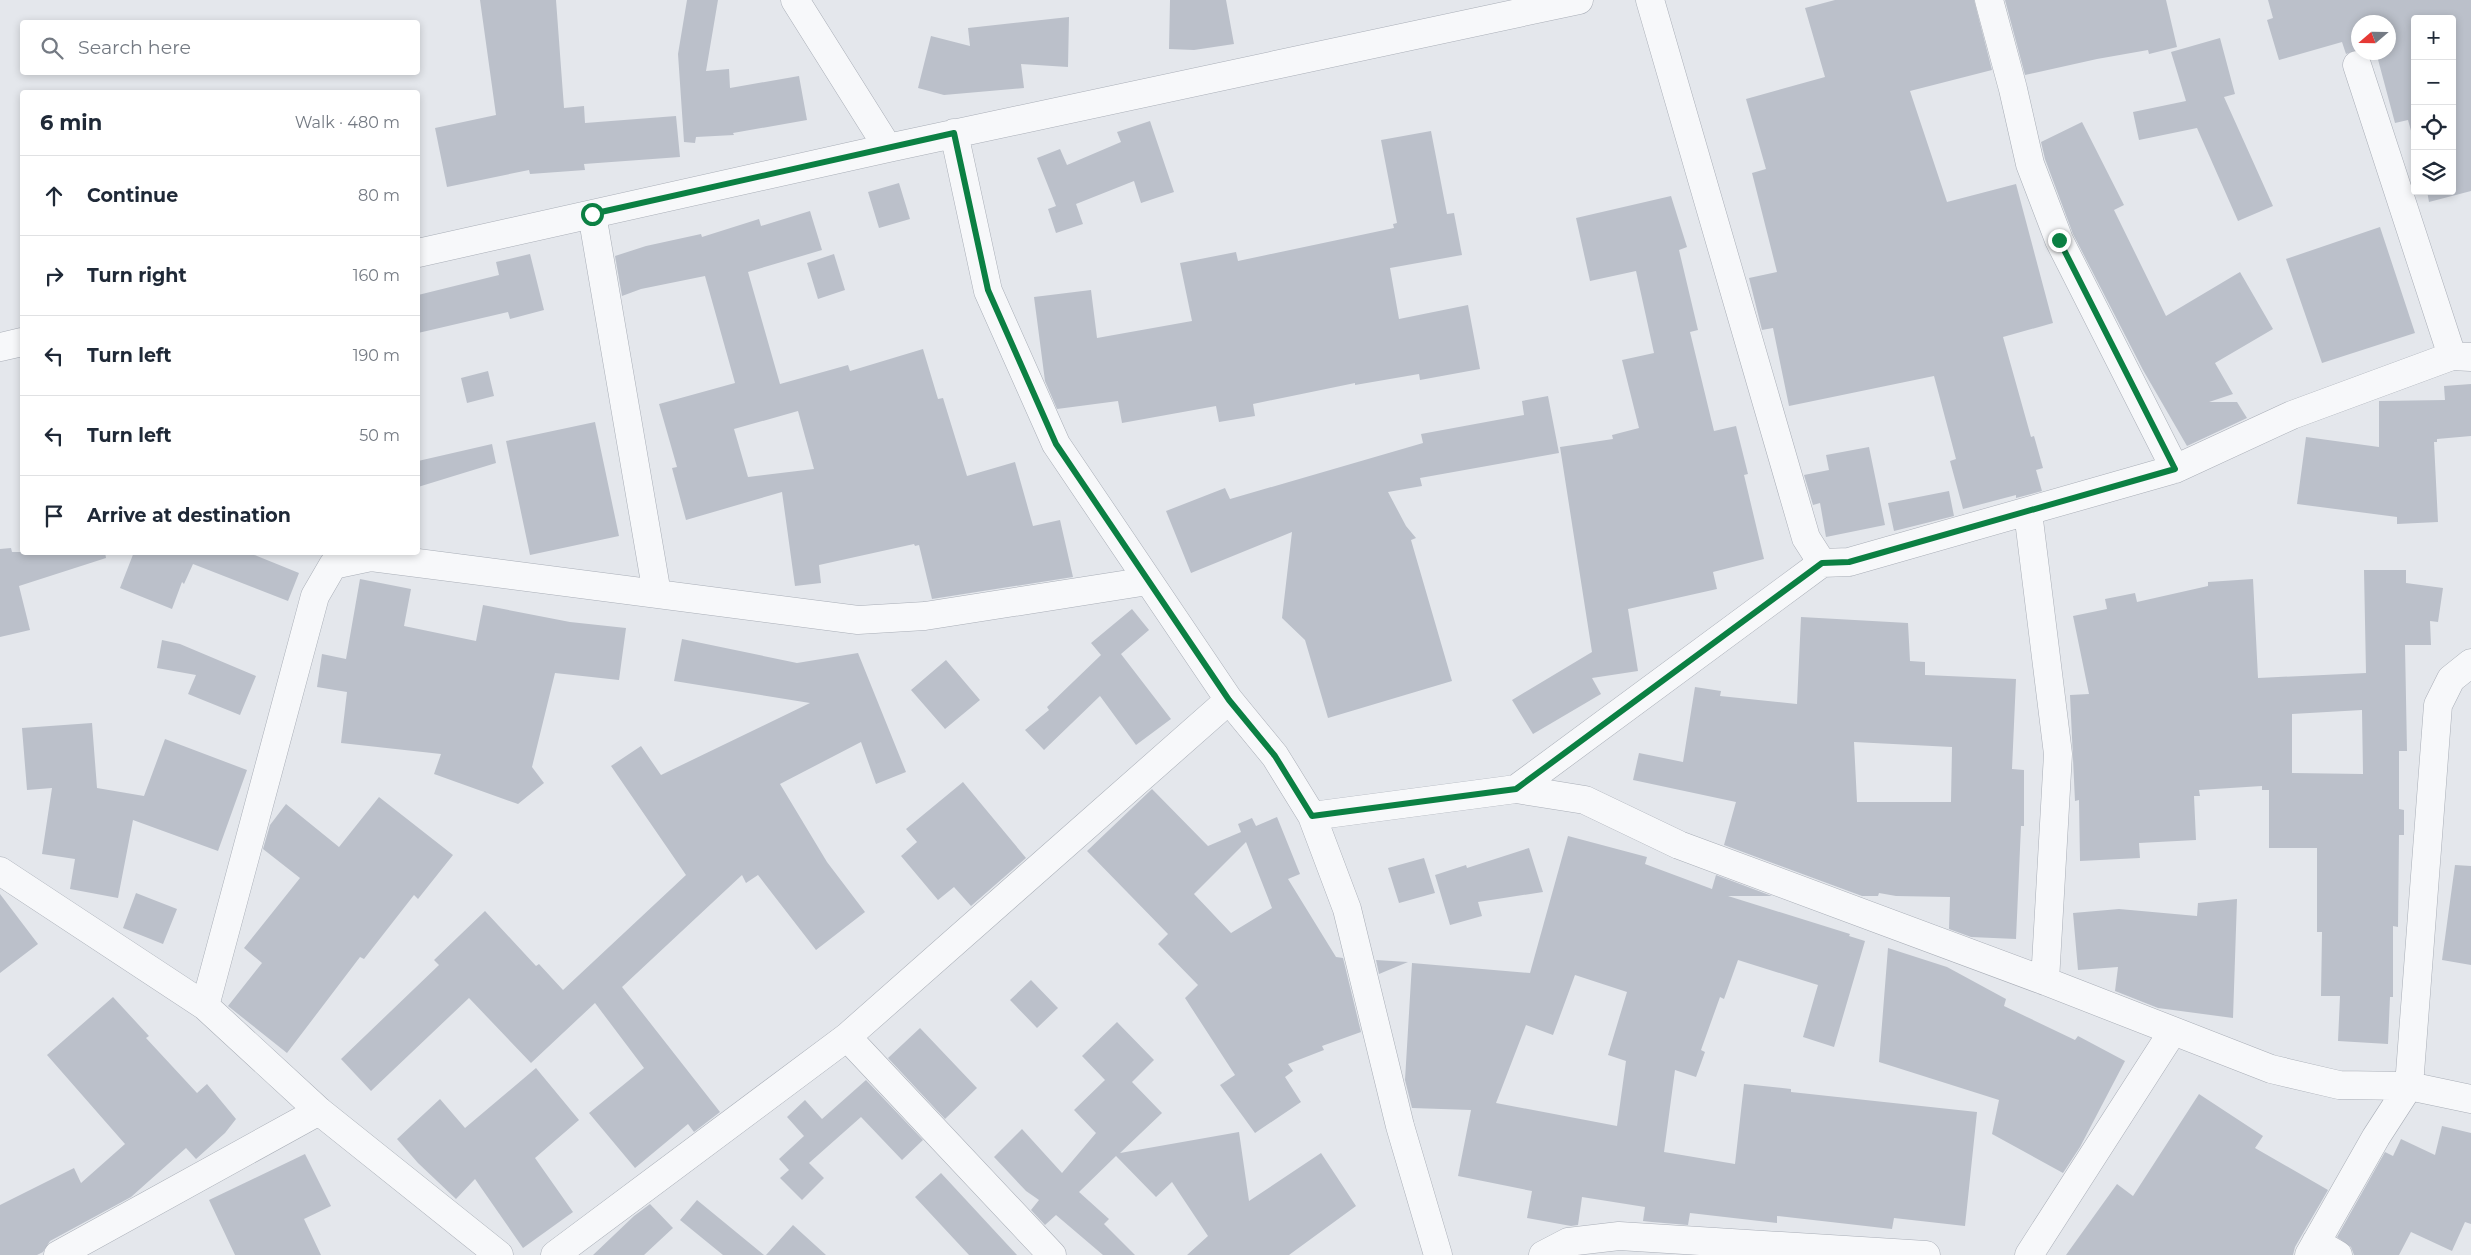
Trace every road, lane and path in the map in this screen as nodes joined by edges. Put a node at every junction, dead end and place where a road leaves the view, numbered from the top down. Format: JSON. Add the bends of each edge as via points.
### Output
{"nodes":[{"id":1,"x":795,"y":0,"type":"edge"},
{"id":2,"x":1579,"y":0,"type":"edge"},
{"id":3,"x":1650,"y":0,"type":"edge"},
{"id":4,"x":1988,"y":0,"type":"edge"},
{"id":5,"x":2357,"y":65,"type":"dead end"},
{"id":6,"x":954,"y":133,"type":"junction"},
{"id":7,"x":888,"y":148,"type":"junction"},
{"id":8,"x":592,"y":214,"type":"junction"},
{"id":9,"x":420,"y":253,"type":"edge"},
{"id":10,"x":20,"y":342,"type":"edge"},
{"id":11,"x":0,"y":347,"type":"edge"},
{"id":12,"x":2461,"y":357,"type":"edge"},
{"id":13,"x":2175,"y":469,"type":"junction"},
{"id":14,"x":2028,"y":512,"type":"junction"},
{"id":15,"x":1822,"y":563,"type":"junction"},
{"id":16,"x":1148,"y":581,"type":"junction"},
{"id":17,"x":657,"y":594,"type":"junction"},
{"id":18,"x":2471,"y":663,"type":"edge"},
{"id":19,"x":1229,"y":700,"type":"junction"},
{"id":20,"x":1516,"y":789,"type":"junction"},
{"id":21,"x":1312,"y":816,"type":"junction"},
{"id":22,"x":0,"y":871,"type":"edge"},
{"id":23,"x":2045,"y":981,"type":"junction"},
{"id":24,"x":204,"y":1006,"type":"junction"},
{"id":25,"x":2174,"y":1031,"type":"junction"},
{"id":26,"x":847,"y":1037,"type":"junction"},
{"id":27,"x":2409,"y":1086,"type":"junction"},
{"id":28,"x":2471,"y":1099,"type":"edge"},
{"id":29,"x":319,"y":1111,"type":"junction"},
{"id":30,"x":2321,"y":1251,"type":"edge"},
{"id":31,"x":58,"y":1255,"type":"edge"},
{"id":32,"x":499,"y":1255,"type":"edge"},
{"id":33,"x":555,"y":1255,"type":"edge"},
{"id":34,"x":1052,"y":1255,"type":"edge"},
{"id":35,"x":1438,"y":1255,"type":"edge"},
{"id":36,"x":1544,"y":1255,"type":"edge"},
{"id":37,"x":1926,"y":1255,"type":"edge"},
{"id":38,"x":2029,"y":1255,"type":"edge"}],
"edges":[{"from":1,"to":7,"type":"street"},
{"from":2,"to":6,"type":"street"},
{"from":3,"to":15,"type":"street","via":[[1806,538]]},
{"from":4,"to":13,"type":"street","via":[[2030,164],[2059,240]]},
{"from":5,"to":12,"type":"street"},
{"from":6,"to":7,"type":"street"},
{"from":6,"to":16,"type":"street","via":[[988,290],[1056,444]]},
{"from":7,"to":8,"type":"street"},
{"from":8,"to":9,"type":"street"},
{"from":8,"to":17,"type":"street"},
{"from":10,"to":11,"type":"street"},
{"from":12,"to":13,"type":"street","via":[[2292,415]]},
{"from":13,"to":14,"type":"street"},
{"from":14,"to":15,"type":"street","via":[[1849,562]]},
{"from":14,"to":23,"type":"street","via":[[2058,754]]},
{"from":15,"to":20,"type":"street"},
{"from":16,"to":17,"type":"street","via":[[926,616],[858,620]]},
{"from":16,"to":19,"type":"street"},
{"from":17,"to":24,"type":"street","via":[[371,557],[333,566],[314,596]]},
{"from":18,"to":27,"type":"street","via":[[2451,679],[2438,705]]},
{"from":19,"to":21,"type":"street","via":[[1275,756]]},
{"from":19,"to":26,"type":"street"},
{"from":20,"to":21,"type":"street"},
{"from":20,"to":23,"type":"street","via":[[1585,800],[1679,844]]},
{"from":21,"to":35,"type":"street","via":[[1347,909],[1400,1126]]},
{"from":22,"to":24,"type":"street"},
{"from":23,"to":25,"type":"street"},
{"from":24,"to":29,"type":"street"},
{"from":25,"to":27,"type":"street","via":[[2271,1069],[2339,1085]]},
{"from":25,"to":38,"type":"street"},
{"from":26,"to":33,"type":"street"},
{"from":26,"to":34,"type":"street"},
{"from":27,"to":28,"type":"street"},
{"from":27,"to":30,"type":"street","via":[[2376,1137]]},
{"from":29,"to":31,"type":"street"},
{"from":29,"to":32,"type":"street"},
{"from":36,"to":37,"type":"street","via":[[1568,1242],[1619,1236]]}]}
